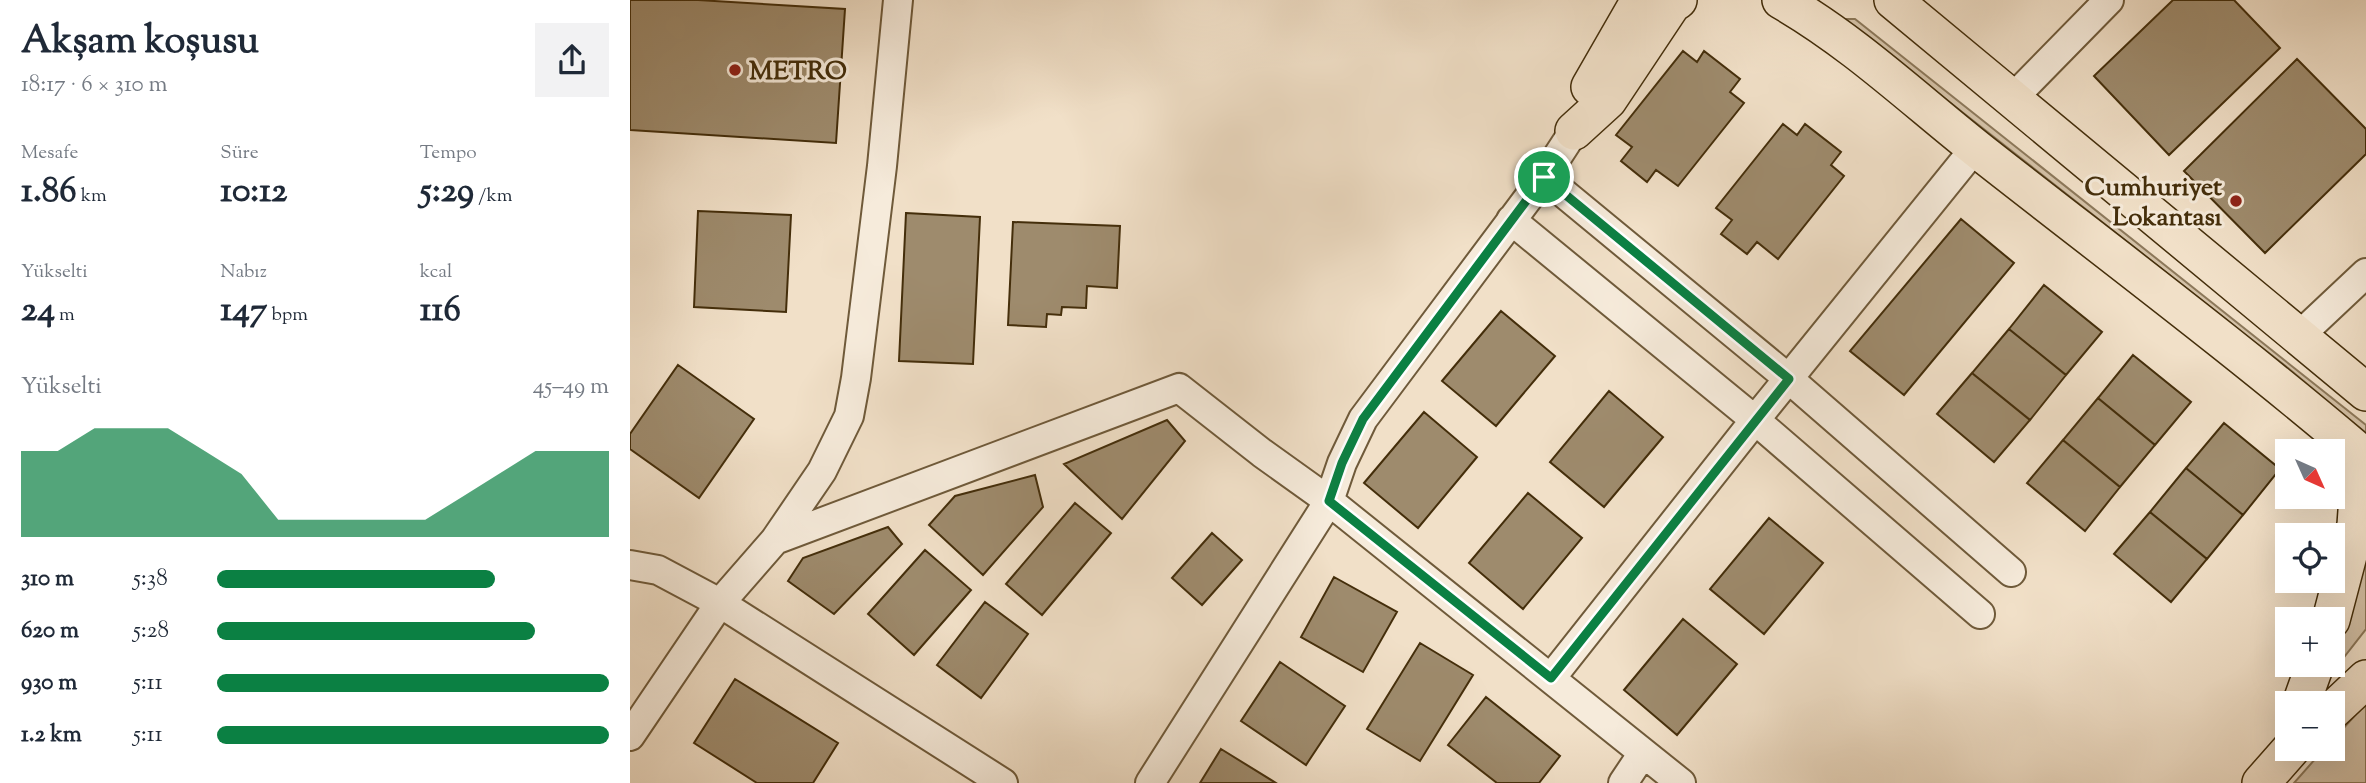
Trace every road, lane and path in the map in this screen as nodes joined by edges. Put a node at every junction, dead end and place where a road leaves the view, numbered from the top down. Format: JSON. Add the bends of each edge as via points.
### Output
{"nodes":[{"id":1,"x":898,"y":0,"type":"edge"},
{"id":2,"x":1640,"y":0,"type":"edge"},
{"id":3,"x":1678,"y":0,"type":"edge"},
{"id":4,"x":1781,"y":0,"type":"edge"},
{"id":5,"x":1893,"y":0,"type":"edge"},
{"id":6,"x":2109,"y":0,"type":"edge"},
{"id":7,"x":2013,"y":98,"type":"junction"},
{"id":8,"x":1574,"y":131,"type":"junction"},
{"id":9,"x":1975,"y":148,"type":"junction"},
{"id":10,"x":1544,"y":177,"type":"junction"},
{"id":11,"x":1511,"y":220,"type":"junction"},
{"id":12,"x":2366,"y":273,"type":"edge"},
{"id":13,"x":2299,"y":336,"type":"junction"},
{"id":14,"x":1789,"y":379,"type":"junction"},
{"id":15,"x":2361,"y":387,"type":"edge"},
{"id":16,"x":1755,"y":419,"type":"junction"},
{"id":17,"x":2364,"y":458,"type":"edge"},
{"id":18,"x":1329,"y":501,"type":"junction"},
{"id":19,"x":775,"y":540,"type":"junction"},
{"id":20,"x":630,"y":565,"type":"edge"},
{"id":21,"x":2011,"y":572,"type":"dead end"},
{"id":22,"x":720,"y":603,"type":"junction"},
{"id":23,"x":2334,"y":607,"type":"edge"},
{"id":24,"x":1980,"y":614,"type":"dead end"},
{"id":25,"x":1551,"y":678,"type":"junction"},
{"id":26,"x":2366,"y":679,"type":"edge"},
{"id":27,"x":2345,"y":699,"type":"edge"},
{"id":28,"x":630,"y":736,"type":"edge"},
{"id":29,"x":1643,"y":753,"type":"junction"},
{"id":30,"x":1003,"y":783,"type":"edge"},
{"id":31,"x":1150,"y":783,"type":"edge"},
{"id":32,"x":1623,"y":783,"type":"edge"},
{"id":33,"x":1681,"y":783,"type":"edge"}],
"edges":[{"from":1,"to":19,"type":"street","via":[[882,166],[849,416],[822,471]]},
{"from":2,"to":8,"type":"main road","via":[[1587,92]]},
{"from":3,"to":8,"type":"main road","via":[[1608,100]]},
{"from":4,"to":9,"type":"main road","via":[[1816,20]]},
{"from":5,"to":7,"type":"main road"},
{"from":6,"to":7,"type":"street"},
{"from":7,"to":13,"type":"main road"},
{"from":8,"to":10,"type":"street"},
{"from":9,"to":14,"type":"street"},
{"from":9,"to":17,"type":"main road"},
{"from":10,"to":11,"type":"street"},
{"from":10,"to":14,"type":"street"},
{"from":11,"to":16,"type":"street"},
{"from":11,"to":18,"type":"street","via":[[1363,419]]},
{"from":12,"to":13,"type":"street"},
{"from":13,"to":15,"type":"main road"},
{"from":14,"to":16,"type":"street"},
{"from":14,"to":21,"type":"street"},
{"from":16,"to":24,"type":"street"},
{"from":16,"to":25,"type":"street"},
{"from":17,"to":23,"type":"main road","via":[[2356,525]]},
{"from":18,"to":19,"type":"street","via":[[1179,388]]},
{"from":18,"to":25,"type":"street"},
{"from":18,"to":31,"type":"street"},
{"from":19,"to":22,"type":"street"},
{"from":20,"to":22,"type":"street","via":[[658,570]]},
{"from":22,"to":28,"type":"street"},
{"from":22,"to":30,"type":"street"},
{"from":25,"to":29,"type":"street"},
{"from":26,"to":27,"type":"main road"},
{"from":29,"to":32,"type":"street"},
{"from":29,"to":33,"type":"street"}]}
